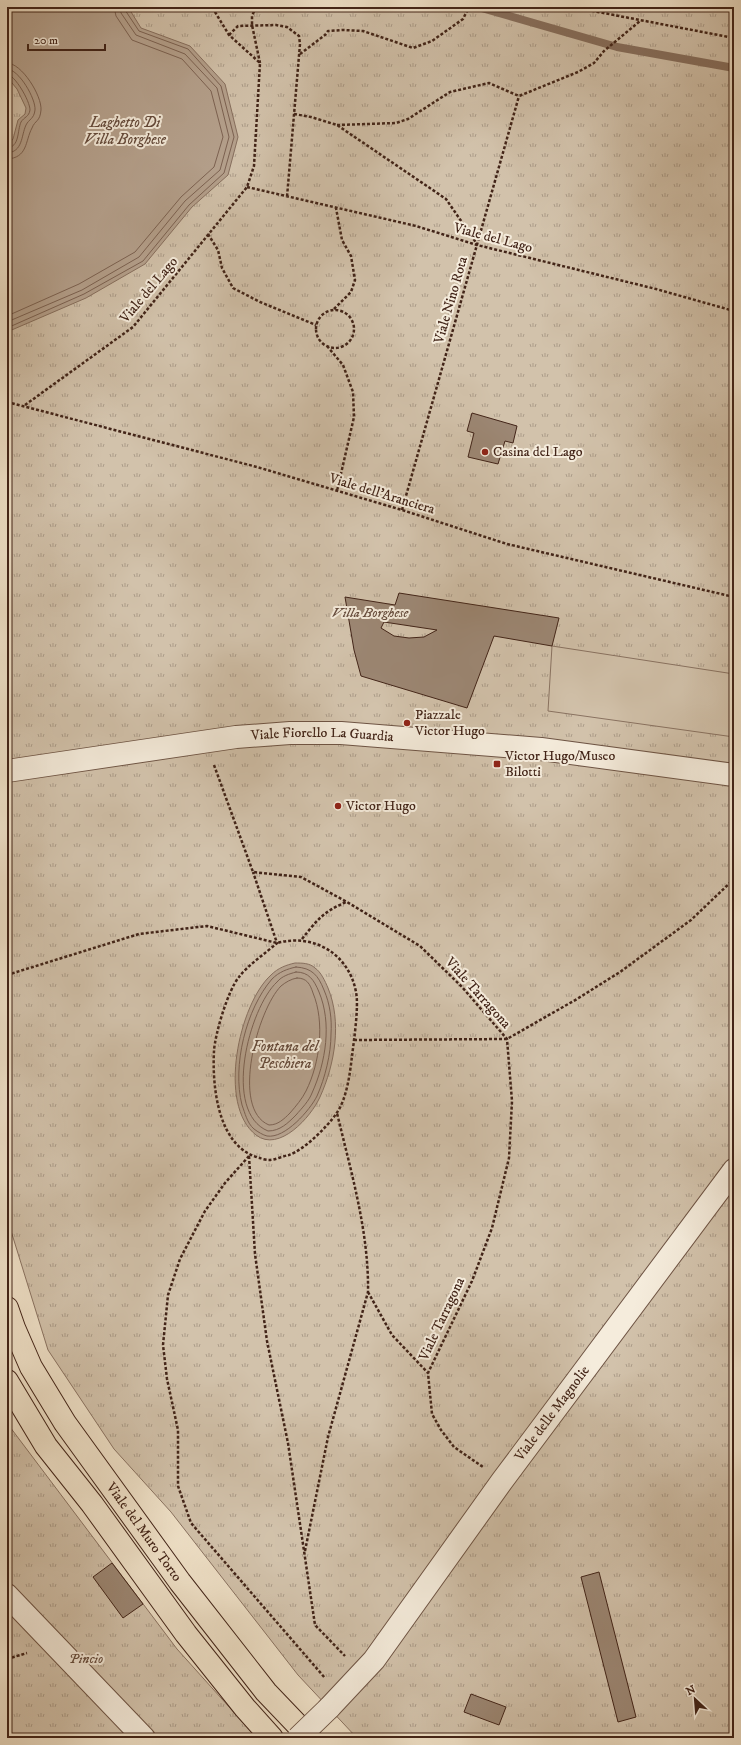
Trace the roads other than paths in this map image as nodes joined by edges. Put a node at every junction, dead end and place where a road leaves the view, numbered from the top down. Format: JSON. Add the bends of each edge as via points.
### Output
{"nodes":[{"id":1,"x":7,"y":771,"type":"edge"},
{"id":2,"x":734,"y":774,"type":"edge"},
{"id":3,"x":734,"y":1170,"type":"edge"},
{"id":4,"x":7,"y":1308,"type":"edge"},
{"id":5,"x":7,"y":1381,"type":"edge"},
{"id":6,"x":7,"y":1595,"type":"edge"},
{"id":7,"x":144,"y":1738,"type":"edge"},
{"id":8,"x":272,"y":1738,"type":"edge"},
{"id":9,"x":298,"y":1738,"type":"edge"},
{"id":10,"x":310,"y":1738,"type":"edge"}],
"edges":[{"from":1,"to":2,"type":"street","name":"Viale Fiorello La Guardia","via":[[236,737],[341,733],[541,749]]},
{"from":3,"to":9,"type":"street","name":"Viale delle Magnolie","bridge":true,"via":[[502,1481],[368,1666]]},
{"from":4,"to":10,"type":"main road","name":"Viale del Muro Torto","via":[[32,1367],[65,1423],[180,1582],[266,1692]]},
{"from":5,"to":8,"type":"main road","name":"Viale del Muro Torto","via":[[46,1446],[92,1504],[186,1634]]},
{"from":6,"to":7,"type":"street"}]}
